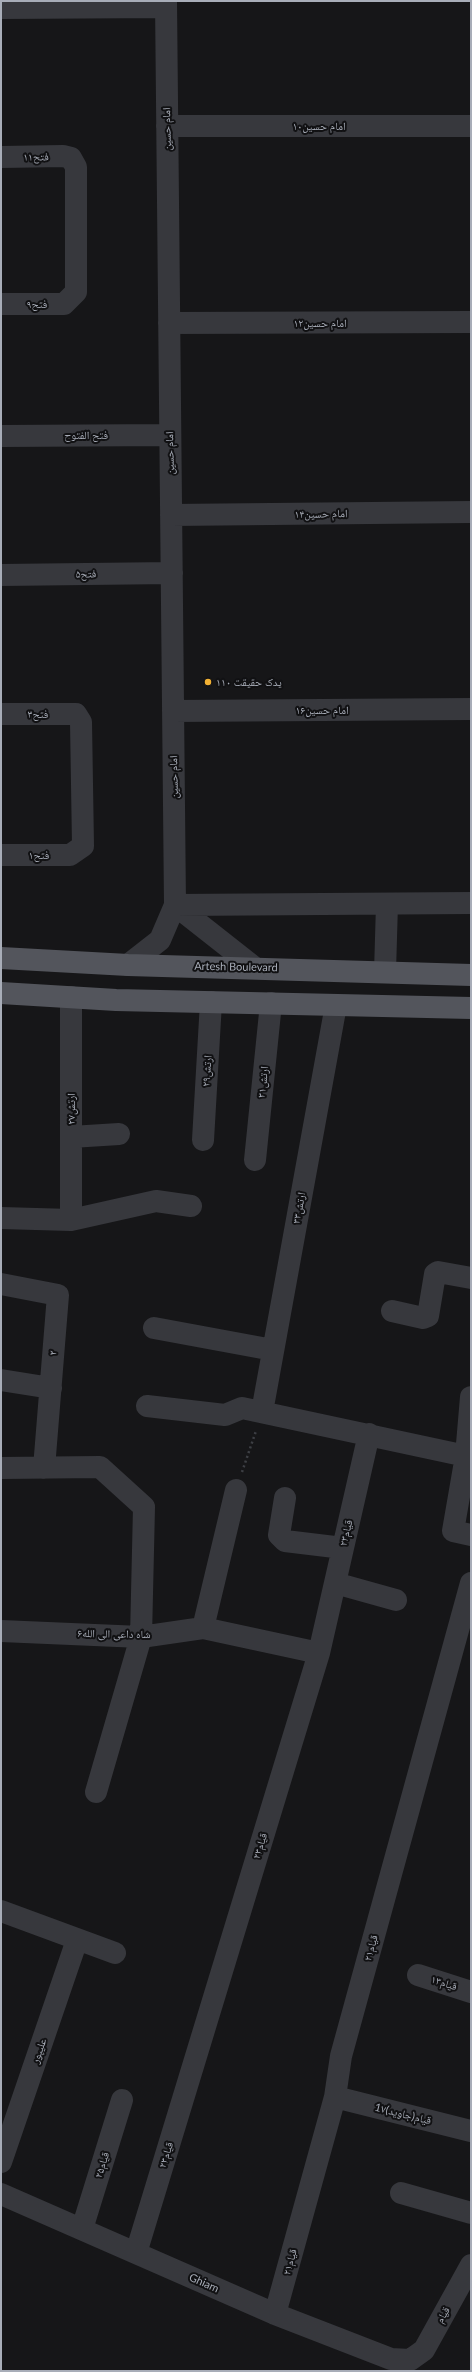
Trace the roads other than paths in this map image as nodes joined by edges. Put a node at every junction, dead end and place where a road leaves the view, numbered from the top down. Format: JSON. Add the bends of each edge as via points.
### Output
{"nodes":[{"id":1,"x":166,"y":4,"type":"edge"},
{"id":2,"x":1,"y":8,"type":"edge"},
{"id":3,"x":167,"y":126,"type":"junction"},
{"id":4,"x":471,"y":126,"type":"edge"},
{"id":5,"x":1,"y":157,"type":"edge"},
{"id":6,"x":72,"y":299,"type":"joint"},
{"id":7,"x":1,"y":304,"type":"edge"},
{"id":8,"x":471,"y":322,"type":"edge"},
{"id":9,"x":169,"y":323,"type":"junction"},
{"id":10,"x":170,"y":435,"type":"junction"},
{"id":11,"x":1,"y":436,"type":"edge"},
{"id":12,"x":471,"y":512,"type":"edge"},
{"id":13,"x":171,"y":515,"type":"junction"},
{"id":14,"x":172,"y":573,"type":"junction"},
{"id":15,"x":1,"y":575,"type":"edge"},
{"id":16,"x":471,"y":709,"type":"edge"},
{"id":17,"x":173,"y":711,"type":"junction"},
{"id":18,"x":1,"y":714,"type":"edge"},
{"id":19,"x":77,"y":851,"type":"joint"},
{"id":20,"x":1,"y":855,"type":"edge"},
{"id":21,"x":471,"y":903,"type":"edge"},
{"id":22,"x":386,"y":904,"type":"junction"},
{"id":23,"x":175,"y":905,"type":"junction"},
{"id":24,"x":1,"y":958,"type":"edge"},
{"id":25,"x":128,"y":965,"type":"junction"},
{"id":26,"x":255,"y":968,"type":"junction"},
{"id":27,"x":385,"y":972,"type":"junction"},
{"id":28,"x":471,"y":974,"type":"edge"},
{"id":29,"x":1,"y":994,"type":"edge"},
{"id":30,"x":71,"y":997,"type":"junction"},
{"id":31,"x":211,"y":1002,"type":"junction"},
{"id":32,"x":271,"y":1003,"type":"junction"},
{"id":33,"x":336,"y":1005,"type":"junction"},
{"id":34,"x":471,"y":1008,"type":"edge"},
{"id":35,"x":119,"y":1134,"type":"dead end"},
{"id":36,"x":71,"y":1137,"type":"junction"},
{"id":37,"x":203,"y":1140,"type":"dead end"},
{"id":38,"x":255,"y":1160,"type":"dead end"},
{"id":39,"x":191,"y":1206,"type":"dead end"},
{"id":40,"x":1,"y":1218,"type":"edge"},
{"id":41,"x":71,"y":1220,"type":"junction"},
{"id":42,"x":471,"y":1278,"type":"edge"},
{"id":43,"x":1,"y":1284,"type":"edge"},
{"id":44,"x":392,"y":1311,"type":"dead end"},
{"id":45,"x":154,"y":1328,"type":"dead end"},
{"id":46,"x":273,"y":1350,"type":"junction"},
{"id":47,"x":1,"y":1380,"type":"edge"},
{"id":48,"x":51,"y":1388,"type":"junction"},
{"id":49,"x":471,"y":1397,"type":"edge"},
{"id":50,"x":147,"y":1406,"type":"dead end"},
{"id":51,"x":262,"y":1412,"type":"junction"},
{"id":52,"x":369,"y":1434,"type":"junction"},
{"id":53,"x":466,"y":1456,"type":"junction"},
{"id":54,"x":1,"y":1468,"type":"edge"},
{"id":55,"x":44,"y":1468,"type":"junction"},
{"id":56,"x":236,"y":1490,"type":"road end"},
{"id":57,"x":285,"y":1498,"type":"dead end"},
{"id":58,"x":471,"y":1535,"type":"edge"},
{"id":59,"x":343,"y":1548,"type":"junction"},
{"id":60,"x":471,"y":1583,"type":"edge"},
{"id":61,"x":335,"y":1584,"type":"junction"},
{"id":62,"x":396,"y":1600,"type":"dead end"},
{"id":63,"x":465,"y":1626,"type":"edge"},
{"id":64,"x":203,"y":1628,"type":"junction"},
{"id":65,"x":1,"y":1631,"type":"edge"},
{"id":66,"x":141,"y":1637,"type":"junction"},
{"id":67,"x":319,"y":1653,"type":"junction"},
{"id":68,"x":96,"y":1792,"type":"dead end"},
{"id":69,"x":1,"y":1911,"type":"edge"},
{"id":70,"x":78,"y":1940,"type":"junction"},
{"id":71,"x":115,"y":1953,"type":"dead end"},
{"id":72,"x":418,"y":1975,"type":"dead end"},
{"id":73,"x":471,"y":1992,"type":"edge"},
{"id":74,"x":335,"y":2097,"type":"junction"},
{"id":75,"x":122,"y":2100,"type":"dead end"},
{"id":76,"x":471,"y":2131,"type":"edge"},
{"id":77,"x":1,"y":2162,"type":"edge"},
{"id":78,"x":400,"y":2193,"type":"dead end"},
{"id":79,"x":1,"y":2194,"type":"edge"},
{"id":80,"x":471,"y":2213,"type":"edge"},
{"id":81,"x":82,"y":2229,"type":"junction"},
{"id":82,"x":136,"y":2253,"type":"junction"},
{"id":83,"x":470,"y":2269,"type":"edge"},
{"id":84,"x":276,"y":2314,"type":"junction"}],
"edges":[{"from":1,"to":2,"type":"street"},
{"from":1,"to":3,"type":"street","name":"امام حسین"},
{"from":3,"to":4,"type":"street","name":"امام حسین۱۰"},
{"from":3,"to":9,"type":"street","name":"امام حسین"},
{"from":5,"to":6,"type":"street","name":"۱۱فتح","via":[[63,156],[71,158],[76,167],[76,292]]},
{"from":6,"to":7,"type":"street","name":"۹فتح","via":[[64,304]]},
{"from":8,"to":9,"type":"street","name":"امام حسین۱۲"},
{"from":9,"to":10,"type":"street","name":"امام حسین"},
{"from":10,"to":11,"type":"street","name":"فتح الفتوح"},
{"from":10,"to":13,"type":"street","name":"امام حسین"},
{"from":12,"to":13,"type":"street","name":"امام حسین۱۴"},
{"from":13,"to":14,"type":"street","name":"امام حسین"},
{"from":14,"to":15,"type":"street","name":"۵فتح"},
{"from":14,"to":17,"type":"street","name":"امام حسین"},
{"from":16,"to":17,"type":"street","name":"امام حسین۱۶"},
{"from":17,"to":23,"type":"street","name":"امام حسین"},
{"from":18,"to":19,"type":"street","name":"۳فتح","via":[[76,714],[81,722],[83,846]]},
{"from":19,"to":20,"type":"street","name":"۱فتح","via":[[70,854]]},
{"from":21,"to":22,"type":"street"},
{"from":22,"to":23,"type":"street"},
{"from":22,"to":27,"type":"street"},
{"from":23,"to":25,"type":"street","via":[[160,940]]},
{"from":23,"to":26,"type":"street"},
{"from":24,"to":25,"type":"main road","name":"Artesh Boulevard"},
{"from":25,"to":26,"type":"main road","name":"Artesh Boulevard"},
{"from":26,"to":27,"type":"main road","name":"Artesh Boulevard"},
{"from":27,"to":28,"type":"main road","name":"Artesh Boulevard"},
{"from":29,"to":30,"type":"main road"},
{"from":30,"to":31,"type":"main road"},
{"from":30,"to":36,"type":"street","name":"ارتش۲۷"},
{"from":31,"to":32,"type":"main road"},
{"from":31,"to":37,"type":"street","name":"ارتش۲۹"},
{"from":32,"to":33,"type":"main road"},
{"from":32,"to":38,"type":"street","name":"ارتش۳۱"},
{"from":33,"to":34,"type":"main road"},
{"from":33,"to":46,"type":"street","name":"ارتش۳۳"},
{"from":35,"to":36,"type":"street"},
{"from":36,"to":41,"type":"street","name":"ارتش۲۷"},
{"from":39,"to":41,"type":"street","via":[[156,1201]]},
{"from":40,"to":41,"type":"street"},
{"from":42,"to":44,"type":"street","via":[[438,1272],[435,1274],[428,1316],[423,1318]]},
{"from":43,"to":48,"type":"street","name":"۲","via":[[58,1295]]},
{"from":45,"to":46,"type":"street"},
{"from":46,"to":51,"type":"street","name":"ارتش۳۳"},
{"from":47,"to":48,"type":"street"},
{"from":48,"to":55,"type":"street","name":"۲"},
{"from":49,"to":53,"type":"street"},
{"from":50,"to":51,"type":"street","via":[[224,1415],[242,1408]]},
{"from":51,"to":52,"type":"street"},
{"from":52,"to":53,"type":"street"},
{"from":52,"to":59,"type":"street","name":"قیام۲۳"},
{"from":53,"to":58,"type":"street","via":[[453,1531]]},
{"from":54,"to":55,"type":"street"},
{"from":55,"to":66,"type":"street","via":[[100,1467],[144,1507]]},
{"from":56,"to":64,"type":"street"},
{"from":57,"to":59,"type":"street","via":[[279,1528],[279,1535],[285,1541]]},
{"from":59,"to":61,"type":"street","name":"قیام۲۳"},
{"from":60,"to":63,"type":"street","name":"قیام۲۱"},
{"from":61,"to":62,"type":"street"},
{"from":61,"to":67,"type":"street","name":"قیام۲۳"},
{"from":63,"to":74,"type":"street","name":"قیام۲۱","via":[[341,2056]]},
{"from":64,"to":66,"type":"street","name":"شاه داعی الی الله۶"},
{"from":64,"to":67,"type":"street","name":"شاه داعی الی الله۶"},
{"from":65,"to":66,"type":"street","name":"شاه داعی الی الله۶"},
{"from":66,"to":68,"type":"street"},
{"from":67,"to":82,"type":"street","name":"قیام۲۳"},
{"from":69,"to":70,"type":"street"},
{"from":70,"to":71,"type":"street"},
{"from":70,"to":77,"type":"street","name":"علیپور"},
{"from":72,"to":73,"type":"street","name":"قیام۱۳"},
{"from":74,"to":76,"type":"street","name":"قیام(جاوید)1۷"},
{"from":74,"to":84,"type":"street","name":"قیام۲۱"},
{"from":75,"to":81,"type":"street","name":"قیام۲۵"},
{"from":78,"to":80,"type":"street"},
{"from":79,"to":81,"type":"street","name":"Ghiam"},
{"from":81,"to":82,"type":"street","name":"Ghiam"},
{"from":82,"to":84,"type":"street","name":"Ghiam"},
{"from":83,"to":84,"type":"street","name":"Ghiam","via":[[424,2350],[410,2360],[391,2359]]}]}
